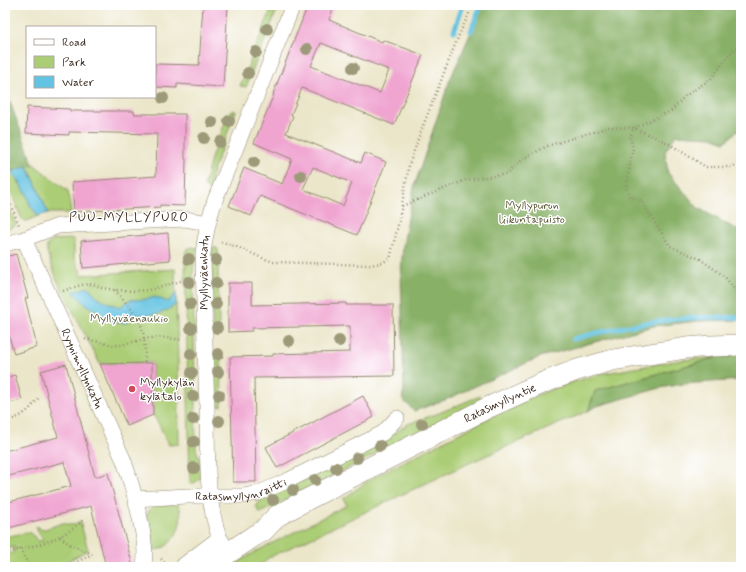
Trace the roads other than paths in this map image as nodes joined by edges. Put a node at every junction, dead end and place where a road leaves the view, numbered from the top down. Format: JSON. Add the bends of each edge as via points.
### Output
{"nodes":[{"id":1,"x":293,"y":5,"type":"edge"},
{"id":2,"x":208,"y":223,"type":"junction"},
{"id":3,"x":22,"y":234,"type":"junction"},
{"id":4,"x":5,"y":244,"type":"edge"},
{"id":5,"x":741,"y":345,"type":"edge"},
{"id":6,"x":397,"y":418,"type":"dead end"},
{"id":7,"x":210,"y":495,"type":"junction"},
{"id":8,"x":135,"y":499,"type":"junction"},
{"id":9,"x":223,"y":548,"type":"junction"},
{"id":10,"x":143,"y":567,"type":"edge"},
{"id":11,"x":186,"y":567,"type":"edge"},
{"id":12,"x":207,"y":567,"type":"edge"}],
"edges":[{"from":1,"to":2,"type":"street","name":"Myllyväenkatu"},
{"from":2,"to":3,"type":"street","via":[[185,219],[58,226]]},
{"from":2,"to":7,"type":"street","name":"Myllyväenkatu","via":[[203,254]]},
{"from":3,"to":4,"type":"street"},
{"from":3,"to":8,"type":"street","name":"Ryynimyllynkatu","via":[[124,461]]},
{"from":5,"to":9,"type":"street","name":"Ratasmyllyntie","via":[[686,348],[612,360],[545,382],[487,408],[306,500],[277,516],[264,531]]},
{"from":6,"to":7,"type":"street","name":"Ratasmyllynraitti","via":[[384,433],[259,493],[243,496]]},
{"from":7,"to":8,"type":"street","name":"Ratasmyllynraitti"},
{"from":7,"to":9,"type":"street","name":"Myllyväenkatu","via":[[213,517]]},
{"from":8,"to":10,"type":"street","via":[[145,544]]},
{"from":9,"to":11,"type":"street","name":"Ratasmyllyntie"},
{"from":9,"to":12,"type":"street","name":"Ratasmyllyntie"}]}
